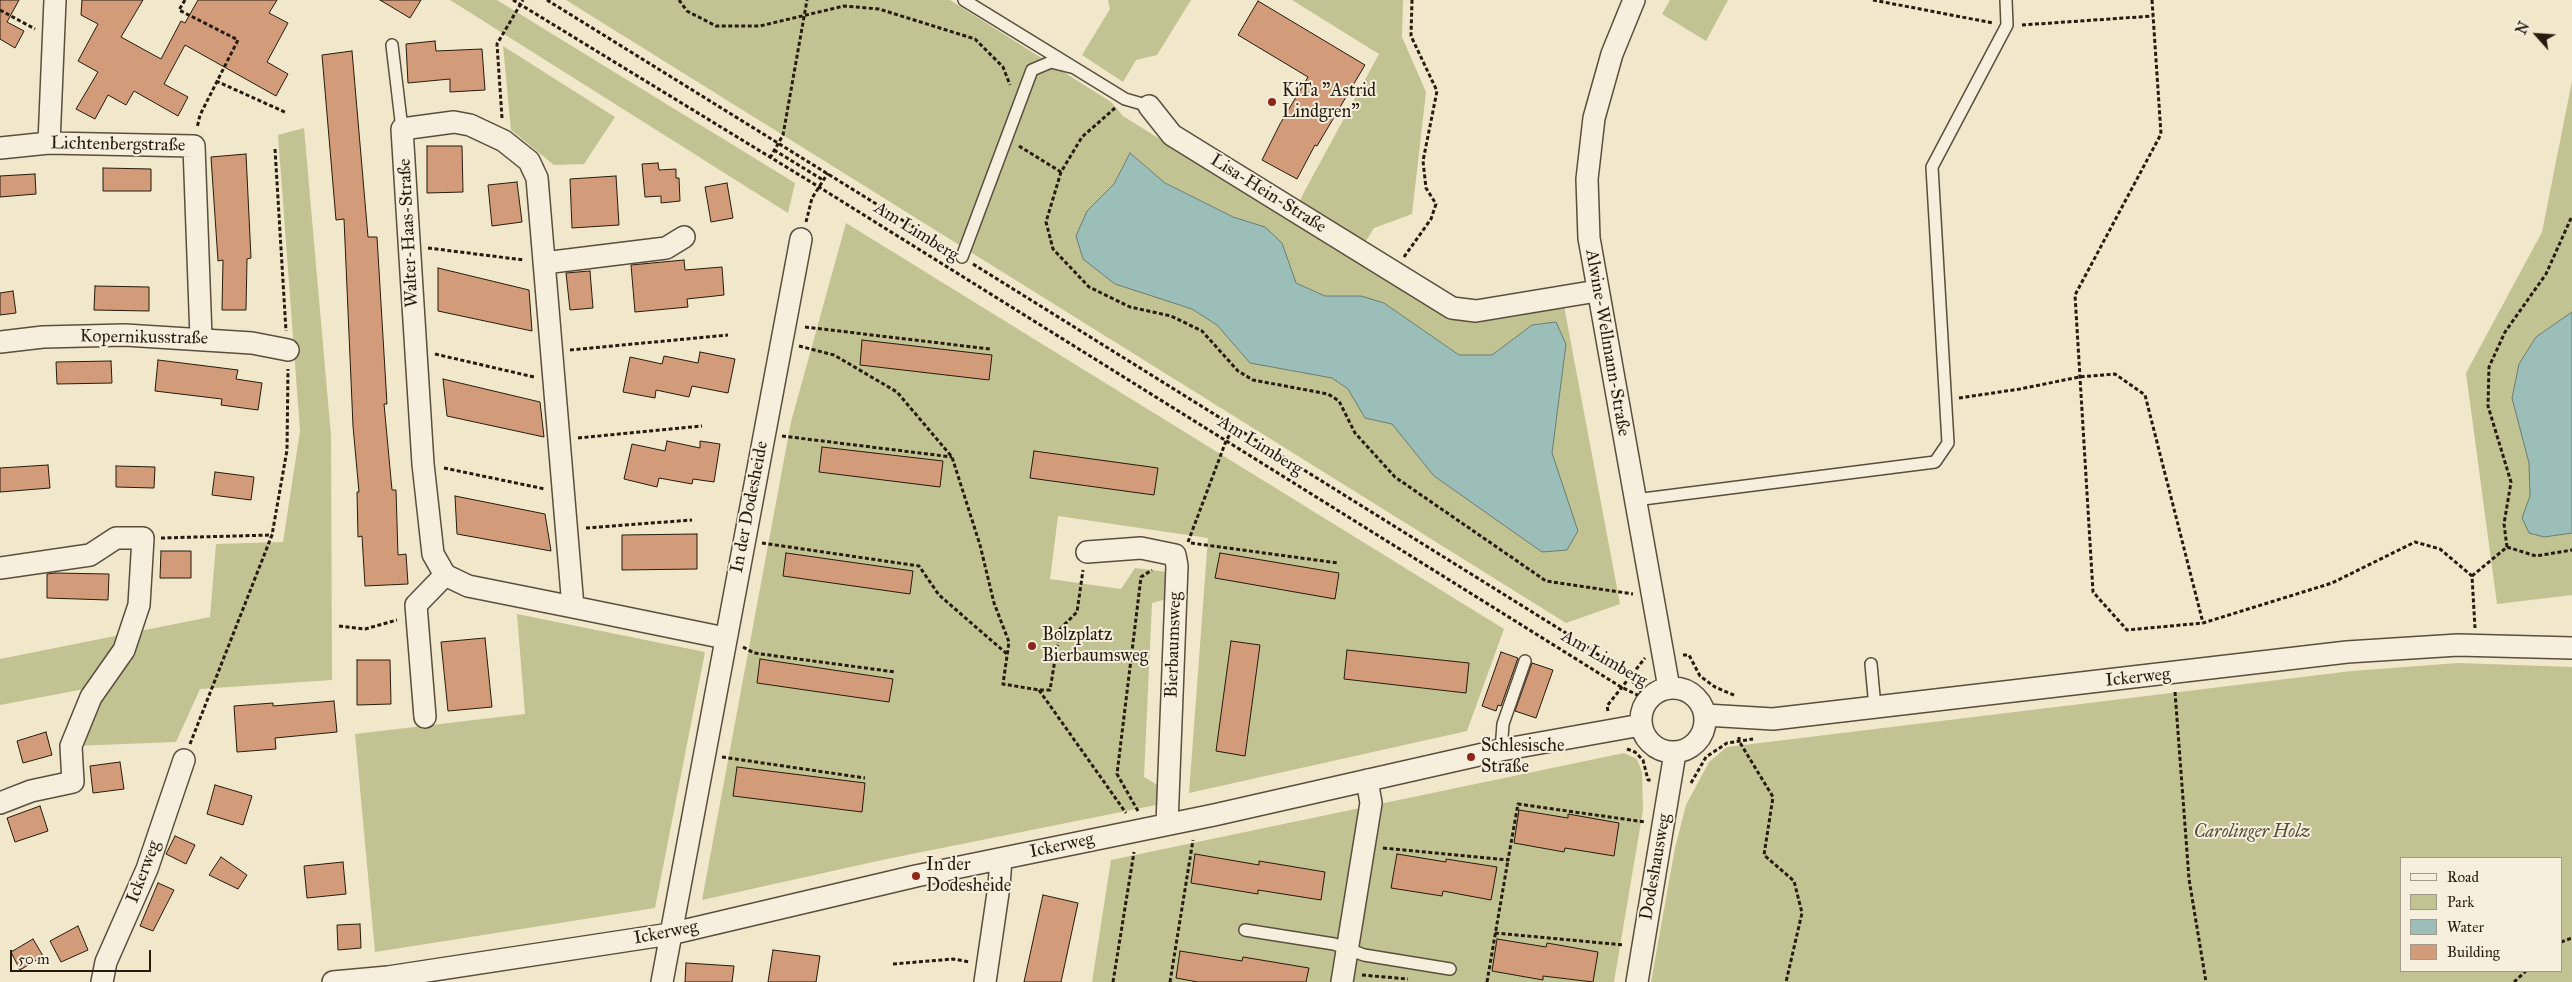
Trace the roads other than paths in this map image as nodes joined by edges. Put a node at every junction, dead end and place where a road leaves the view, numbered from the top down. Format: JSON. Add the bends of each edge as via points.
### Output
{"nodes":[{"id":1,"x":55,"y":0,"type":"edge"},
{"id":2,"x":964,"y":0,"type":"edge"},
{"id":3,"x":1634,"y":0,"type":"edge"},
{"id":4,"x":2006,"y":0,"type":"edge"},
{"id":5,"x":392,"y":45,"type":"dead end"},
{"id":6,"x":1070,"y":67,"type":"junction"},
{"id":7,"x":1149,"y":106,"type":"joint"},
{"id":8,"x":402,"y":129,"type":"junction"},
{"id":9,"x":49,"y":143,"type":"junction"},
{"id":10,"x":0,"y":148,"type":"edge"},
{"id":11,"x":684,"y":237,"type":"dead end"},
{"id":12,"x":801,"y":239,"type":"road end"},
{"id":13,"x":962,"y":257,"type":"road end"},
{"id":14,"x":544,"y":263,"type":"junction"},
{"id":15,"x":1597,"y":291,"type":"junction"},
{"id":16,"x":201,"y":338,"type":"junction"},
{"id":17,"x":0,"y":342,"type":"edge"},
{"id":18,"x":288,"y":350,"type":"road end"},
{"id":19,"x":1635,"y":500,"type":"junction"},
{"id":20,"x":1086,"y":552,"type":"road end"},
{"id":21,"x":0,"y":568,"type":"edge"},
{"id":22,"x":445,"y":576,"type":"junction"},
{"id":23,"x":573,"y":607,"type":"junction"},
{"id":24,"x":725,"y":638,"type":"junction"},
{"id":25,"x":2571,"y":645,"type":"edge"},
{"id":26,"x":1526,"y":661,"type":"dead end"},
{"id":27,"x":1871,"y":664,"type":"dead end"},
{"id":28,"x":1669,"y":688,"type":"junction"},
{"id":29,"x":1874,"y":707,"type":"junction"},
{"id":30,"x":1705,"y":716,"type":"junction"},
{"id":31,"x":425,"y":717,"type":"dead end"},
{"id":32,"x":1641,"y":725,"type":"junction"},
{"id":33,"x":1501,"y":750,"type":"junction"},
{"id":34,"x":1675,"y":753,"type":"junction"},
{"id":35,"x":184,"y":760,"type":"road end"},
{"id":36,"x":1367,"y":780,"type":"junction"},
{"id":37,"x":0,"y":803,"type":"edge"},
{"id":38,"x":1167,"y":824,"type":"junction"},
{"id":39,"x":1001,"y":859,"type":"junction"},
{"id":40,"x":1245,"y":930,"type":"dead end"},
{"id":41,"x":670,"y":934,"type":"junction"},
{"id":42,"x":1348,"y":949,"type":"junction"},
{"id":43,"x":1450,"y":969,"type":"dead end"},
{"id":44,"x":986,"y":974,"type":"edge"},
{"id":45,"x":1343,"y":978,"type":"edge"},
{"id":46,"x":388,"y":979,"type":"edge"},
{"id":47,"x":102,"y":982,"type":"edge"},
{"id":48,"x":333,"y":982,"type":"edge"},
{"id":49,"x":662,"y":982,"type":"edge"},
{"id":50,"x":1637,"y":982,"type":"edge"}],
"edges":[{"from":1,"to":9,"type":"street"},
{"from":2,"to":6,"type":"lane","name":"Lisa-Hein-Straße"},
{"from":3,"to":15,"type":"street","name":"Alwine-Wellmann-Straße","via":[[1612,54],[1594,118],[1587,179],[1589,238]]},
{"from":4,"to":19,"type":"lane","via":[[2007,26],[1932,168],[1948,443],[1936,462]]},
{"from":5,"to":8,"type":"lane"},
{"from":6,"to":7,"type":"lane","name":"Lisa-Hein-Straße","via":[[1125,99]]},
{"from":6,"to":13,"type":"lane","via":[[1051,62],[1032,70]]},
{"from":7,"to":15,"type":"street","name":"Lisa-Hein-Straße","via":[[1172,135],[1452,308],[1476,311]]},
{"from":8,"to":14,"type":"street","via":[[454,122],[470,125],[504,141],[529,161],[537,178]]},
{"from":8,"to":22,"type":"street","name":"Walter-Haas-Straße","via":[[423,464],[433,554]]},
{"from":9,"to":10,"type":"street","name":"Lichtenbergstraße"},
{"from":9,"to":16,"type":"street","name":"Lichtenbergstraße","via":[[194,146]]},
{"from":11,"to":14,"type":"street","via":[[666,248]]},
{"from":12,"to":24,"type":"street","name":"In der Dodesheide"},
{"from":14,"to":23,"type":"street"},
{"from":15,"to":19,"type":"street","name":"Alwine-Wellmann-Straße"},
{"from":16,"to":17,"type":"street","name":"Kopernikusstraße","via":[[125,335],[43,337]]},
{"from":16,"to":18,"type":"street","name":"Kopernikusstraße"},
{"from":19,"to":28,"type":"street","name":"Alwine-Wellmann-Straße"},
{"from":20,"to":38,"type":"street","name":"Bierbaumsweg","via":[[1141,548],[1175,555]]},
{"from":21,"to":37,"type":"street","via":[[90,556],[116,538],[143,538],[139,605],[124,650],[91,697],[71,746],[73,782],[32,791]]},
{"from":22,"to":23,"type":"street","via":[[468,586]]},
{"from":22,"to":31,"type":"street","via":[[416,605]]},
{"from":23,"to":24,"type":"street"},
{"from":24,"to":41,"type":"street","name":"In der Dodesheide"},
{"from":25,"to":29,"type":"street","name":"Ickerweg","via":[[2475,645],[2347,652]]},
{"from":26,"to":33,"type":"lane","via":[[1503,724]]},
{"from":27,"to":29,"type":"lane"},
{"from":28,"to":30,"type":"street","via":[[1687,691],[1696,697]]},
{"from":28,"to":32,"type":"street","via":[[1648,700]]},
{"from":29,"to":30,"type":"street","name":"Ickerweg","via":[[1774,719]]},
{"from":30,"to":34,"type":"street","via":[[1705,726],[1695,744]]},
{"from":32,"to":33,"type":"street","name":"Ickerweg"},
{"from":32,"to":34,"type":"street","via":[[1647,740],[1655,747]]},
{"from":33,"to":36,"type":"street","name":"Ickerweg"},
{"from":34,"to":50,"type":"street","name":"Dodeshausweg"},
{"from":35,"to":47,"type":"street","name":"Ickerweg","via":[[147,869],[106,962]]},
{"from":36,"to":38,"type":"street","name":"Ickerweg"},
{"from":36,"to":42,"type":"street","via":[[1371,803]]},
{"from":38,"to":39,"type":"street","name":"Ickerweg"},
{"from":39,"to":41,"type":"street","name":"Ickerweg"},
{"from":39,"to":44,"type":"street"},
{"from":40,"to":42,"type":"lane"},
{"from":41,"to":46,"type":"street","name":"Ickerweg"},
{"from":41,"to":49,"type":"street","name":"In der Dodesheide"},
{"from":42,"to":43,"type":"lane","via":[[1364,956]]},
{"from":42,"to":45,"type":"street"},
{"from":46,"to":48,"type":"street","name":"Ickerweg"}]}
